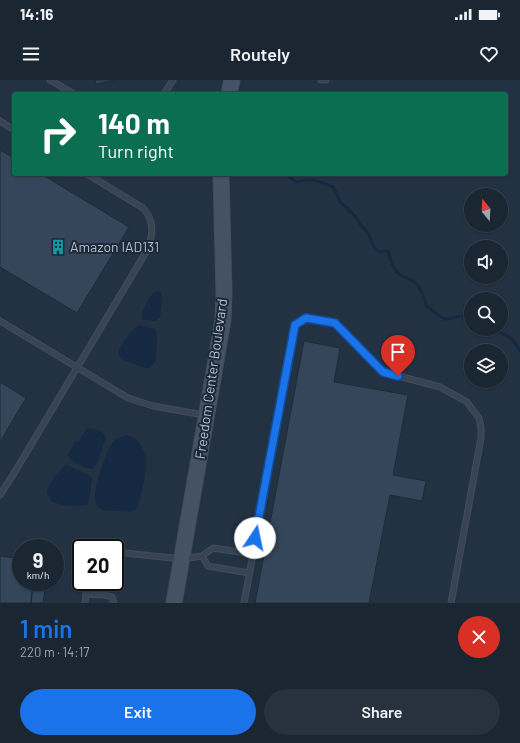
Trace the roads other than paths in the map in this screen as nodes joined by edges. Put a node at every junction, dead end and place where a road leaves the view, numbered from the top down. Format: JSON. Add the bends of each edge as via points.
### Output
{"nodes":[{"id":1,"x":50,"y":80,"type":"edge"},
{"id":2,"x":173,"y":80,"type":"edge"},
{"id":3,"x":232,"y":80,"type":"edge"},
{"id":4,"x":321,"y":80,"type":"edge"},
{"id":5,"x":326,"y":80,"type":"edge"},
{"id":6,"x":71,"y":92,"type":"edge"},
{"id":7,"x":165,"y":92,"type":"edge"},
{"id":8,"x":229,"y":92,"type":"edge"},
{"id":9,"x":0,"y":121,"type":"edge"},
{"id":10,"x":12,"y":129,"type":"edge"},
{"id":11,"x":90,"y":176,"type":"edge"},
{"id":12,"x":222,"y":176,"type":"edge"},
{"id":13,"x":0,"y":321,"type":"edge"},
{"id":14,"x":77,"y":367,"type":"junction"},
{"id":15,"x":207,"y":415,"type":"junction"},
{"id":16,"x":0,"y":495,"type":"edge"},
{"id":17,"x":124,"y":553,"type":"edge"},
{"id":18,"x":252,"y":554,"type":"junction"},
{"id":19,"x":202,"y":556,"type":"junction"},
{"id":20,"x":182,"y":559,"type":"junction"},
{"id":21,"x":249,"y":573,"type":"junction"},
{"id":22,"x":86,"y":591,"type":"edge"},
{"id":23,"x":86,"y":594,"type":"junction"},
{"id":24,"x":85,"y":603,"type":"edge"},
{"id":25,"x":114,"y":603,"type":"edge"},
{"id":26,"x":174,"y":603,"type":"edge"},
{"id":27,"x":182,"y":603,"type":"edge"},
{"id":28,"x":244,"y":603,"type":"edge"},
{"id":29,"x":451,"y":603,"type":"edge"}],
"edges":[{"from":1,"to":6,"type":"lane"},
{"from":2,"to":7,"type":"lane"},
{"from":3,"to":8,"type":"street"},
{"from":4,"to":5,"type":"lane"},
{"from":9,"to":10,"type":"lane"},
{"from":11,"to":14,"type":"lane","via":[[143,208],[149,214],[153,232],[149,247]]},
{"from":12,"to":15,"type":"street","name":"Freedom Center Boulevard","via":[[223,320]]},
{"from":13,"to":14,"type":"lane"},
{"from":14,"to":15,"type":"lane","via":[[128,398],[153,406]]},
{"from":14,"to":16,"type":"lane"},
{"from":15,"to":20,"type":"street","name":"Freedom Center Boulevard"},
{"from":17,"to":20,"type":"lane"},
{"from":18,"to":19,"type":"lane","via":[[213,548]]},
{"from":18,"to":21,"type":"lane"},
{"from":18,"to":29,"type":"lane","via":[[295,325],[306,318],[335,323],[383,372],[440,387],[467,402],[479,418],[481,438]]},
{"from":19,"to":20,"type":"lane"},
{"from":19,"to":21,"type":"lane","via":[[208,566]]},
{"from":20,"to":26,"type":"street","name":"Freedom Center Boulevard"},
{"from":20,"to":27,"type":"street","name":"Freedom Center Boulevard"},
{"from":21,"to":28,"type":"lane"},
{"from":22,"to":23,"type":"lane"},
{"from":23,"to":24,"type":"lane"},
{"from":23,"to":25,"type":"lane","via":[[112,597]]}]}
